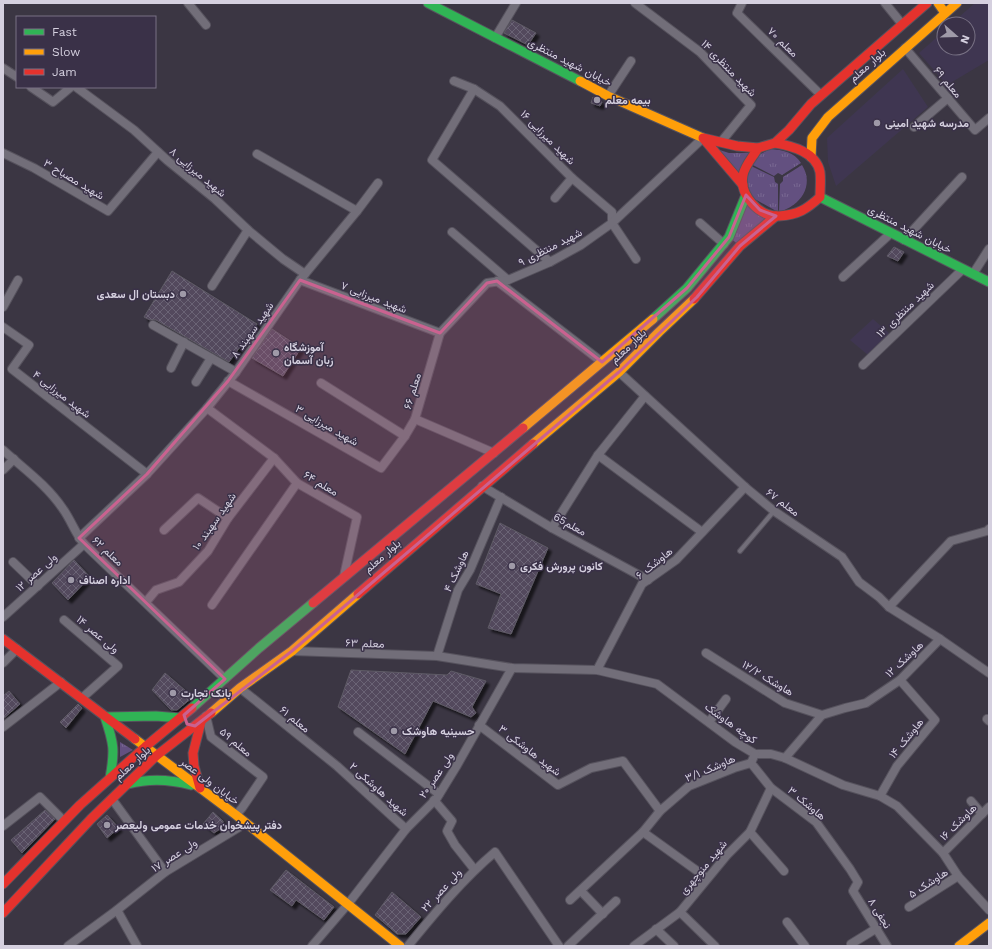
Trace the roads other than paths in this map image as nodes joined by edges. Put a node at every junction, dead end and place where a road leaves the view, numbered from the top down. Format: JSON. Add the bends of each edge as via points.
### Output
{"nodes":[{"id":1,"x":188,"y":3,"type":"edge"},
{"id":2,"x":428,"y":3,"type":"edge"},
{"id":3,"x":516,"y":3,"type":"edge"},
{"id":4,"x":635,"y":3,"type":"edge"},
{"id":5,"x":742,"y":3,"type":"edge"},
{"id":6,"x":885,"y":3,"type":"edge"},
{"id":7,"x":927,"y":3,"type":"edge"},
{"id":8,"x":938,"y":3,"type":"edge"},
{"id":9,"x":957,"y":3,"type":"edge"},
{"id":10,"x":945,"y":13,"type":"junction"},
{"id":11,"x":902,"y":24,"type":"junction"},
{"id":12,"x":206,"y":25,"type":"dead end"},
{"id":13,"x":495,"y":38,"type":"junction"},
{"id":14,"x":905,"y":48,"type":"junction"},
{"id":15,"x":631,"y":61,"type":"dead end"},
{"id":16,"x":3,"y":68,"type":"edge"},
{"id":17,"x":16,"y":77,"type":"edge"},
{"id":18,"x":454,"y":80,"type":"dead end"},
{"id":19,"x":32,"y":88,"type":"edge"},
{"id":20,"x":70,"y":88,"type":"edge"},
{"id":21,"x":77,"y":88,"type":"edge"},
{"id":22,"x":474,"y":89,"type":"junction"},
{"id":23,"x":821,"y":95,"type":"junction"},
{"id":24,"x":608,"y":96,"type":"junction"},
{"id":25,"x":948,"y":98,"type":"junction"},
{"id":26,"x":989,"y":118,"type":"edge"},
{"id":27,"x":914,"y":127,"type":"dead end"},
{"id":28,"x":703,"y":138,"type":"junction"},
{"id":29,"x":721,"y":142,"type":"junction"},
{"id":30,"x":775,"y":143,"type":"junction"},
{"id":31,"x":758,"y":148,"type":"junction"},
{"id":32,"x":158,"y":152,"type":"junction"},
{"id":33,"x":4,"y":154,"type":"edge"},
{"id":34,"x":257,"y":154,"type":"dead end"},
{"id":35,"x":810,"y":157,"type":"junction"},
{"id":36,"x":962,"y":177,"type":"dead end"},
{"id":37,"x":572,"y":178,"type":"junction"},
{"id":38,"x":378,"y":183,"type":"dead end"},
{"id":39,"x":743,"y":185,"type":"junction"},
{"id":40,"x":746,"y":195,"type":"junction"},
{"id":41,"x":820,"y":197,"type":"junction"},
{"id":42,"x":555,"y":198,"type":"dead end"},
{"id":43,"x":357,"y":211,"type":"junction"},
{"id":44,"x":776,"y":216,"type":"junction"},
{"id":45,"x":612,"y":223,"type":"junction"},
{"id":46,"x":700,"y":223,"type":"dead end"},
{"id":47,"x":248,"y":230,"type":"junction"},
{"id":48,"x":452,"y":232,"type":"dead end"},
{"id":49,"x":891,"y":233,"type":"junction"},
{"id":50,"x":904,"y":240,"type":"junction"},
{"id":51,"x":724,"y":244,"type":"junction"},
{"id":52,"x":989,"y":249,"type":"edge"},
{"id":53,"x":636,"y":259,"type":"dead end"},
{"id":54,"x":550,"y":262,"type":"junction"},
{"id":55,"x":963,"y":269,"type":"junction"},
{"id":56,"x":973,"y":274,"type":"junction"},
{"id":57,"x":302,"y":277,"type":"junction"},
{"id":58,"x":843,"y":277,"type":"dead end"},
{"id":59,"x":18,"y":280,"type":"dead end"},
{"id":60,"x":508,"y":280,"type":"junction"},
{"id":61,"x":498,"y":281,"type":"junction"},
{"id":62,"x":989,"y":282,"type":"edge"},
{"id":63,"x":212,"y":286,"type":"dead end"},
{"id":64,"x":3,"y":307,"type":"edge"},
{"id":65,"x":153,"y":325,"type":"dead end"},
{"id":66,"x":3,"y":327,"type":"edge"},
{"id":67,"x":440,"y":333,"type":"junction"},
{"id":68,"x":184,"y":342,"type":"junction"},
{"id":69,"x":211,"y":358,"type":"junction"},
{"id":70,"x":602,"y":362,"type":"junction"},
{"id":71,"x":863,"y":365,"type":"dead end"},
{"id":72,"x":171,"y":368,"type":"dead end"},
{"id":73,"x":236,"y":372,"type":"junction"},
{"id":74,"x":619,"y":372,"type":"junction"},
{"id":75,"x":228,"y":381,"type":"junction"},
{"id":76,"x":196,"y":382,"type":"dead end"},
{"id":77,"x":321,"y":383,"type":"dead end"},
{"id":78,"x":645,"y":396,"type":"junction"},
{"id":79,"x":208,"y":408,"type":"junction"},
{"id":80,"x":415,"y":419,"type":"junction"},
{"id":81,"x":405,"y":436,"type":"junction"},
{"id":82,"x":3,"y":450,"type":"edge"},
{"id":83,"x":494,"y":453,"type":"junction"},
{"id":84,"x":598,"y":455,"type":"junction"},
{"id":85,"x":274,"y":458,"type":"junction"},
{"id":86,"x":14,"y":460,"type":"junction"},
{"id":87,"x":3,"y":470,"type":"edge"},
{"id":88,"x":147,"y":474,"type":"junction"},
{"id":89,"x":297,"y":483,"type":"junction"},
{"id":90,"x":482,"y":486,"type":"junction"},
{"id":91,"x":745,"y":487,"type":"junction"},
{"id":92,"x":501,"y":497,"type":"junction"},
{"id":93,"x":774,"y":511,"type":"junction"},
{"id":94,"x":228,"y":518,"type":"junction"},
{"id":95,"x":552,"y":528,"type":"junction"},
{"id":96,"x":989,"y":529,"type":"edge"},
{"id":97,"x":164,"y":530,"type":"dead end"},
{"id":98,"x":702,"y":532,"type":"junction"},
{"id":99,"x":82,"y":541,"type":"junction"},
{"id":100,"x":740,"y":551,"type":"dead end"},
{"id":101,"x":13,"y":562,"type":"dead end"},
{"id":102,"x":343,"y":579,"type":"junction"},
{"id":103,"x":648,"y":580,"type":"junction"},
{"id":104,"x":38,"y":586,"type":"junction"},
{"id":105,"x":146,"y":602,"type":"junction"},
{"id":106,"x":212,"y":606,"type":"dead end"},
{"id":107,"x":890,"y":607,"type":"junction"},
{"id":108,"x":3,"y":617,"type":"edge"},
{"id":109,"x":64,"y":620,"type":"dead end"},
{"id":110,"x":3,"y":639,"type":"edge"},
{"id":111,"x":940,"y":639,"type":"junction"},
{"id":112,"x":17,"y":650,"type":"junction"},
{"id":113,"x":292,"y":651,"type":"junction"},
{"id":114,"x":706,"y":653,"type":"dead end"},
{"id":115,"x":437,"y":656,"type":"junction"},
{"id":116,"x":3,"y":663,"type":"edge"},
{"id":117,"x":512,"y":668,"type":"junction"},
{"id":118,"x":597,"y":670,"type":"junction"},
{"id":119,"x":989,"y":673,"type":"edge"},
{"id":120,"x":225,"y":679,"type":"junction"},
{"id":121,"x":900,"y":680,"type":"junction"},
{"id":122,"x":61,"y":682,"type":"junction"},
{"id":123,"x":240,"y":688,"type":"junction"},
{"id":124,"x":82,"y":698,"type":"junction"},
{"id":125,"x":726,"y":700,"type":"dead end"},
{"id":126,"x":822,"y":715,"type":"junction"},
{"id":127,"x":182,"y":716,"type":"junction"},
{"id":128,"x":105,"y":717,"type":"junction"},
{"id":129,"x":201,"y":721,"type":"junction"},
{"id":130,"x":709,"y":722,"type":"junction"},
{"id":131,"x":480,"y":725,"type":"junction"},
{"id":132,"x":3,"y":727,"type":"edge"},
{"id":133,"x":358,"y":732,"type":"dead end"},
{"id":134,"x":145,"y":747,"type":"junction"},
{"id":135,"x":755,"y":754,"type":"junction"},
{"id":136,"x":156,"y":756,"type":"junction"},
{"id":137,"x":785,"y":758,"type":"junction"},
{"id":138,"x":751,"y":763,"type":"junction"},
{"id":139,"x":337,"y":766,"type":"joint"},
{"id":140,"x":110,"y":778,"type":"junction"},
{"id":141,"x":128,"y":784,"type":"junction"},
{"id":142,"x":199,"y":787,"type":"junction"},
{"id":143,"x":771,"y":788,"type":"junction"},
{"id":144,"x":880,"y":796,"type":"junction"},
{"id":145,"x":436,"y":797,"type":"junction"},
{"id":146,"x":112,"y":799,"type":"junction"},
{"id":147,"x":971,"y":801,"type":"dead end"},
{"id":148,"x":80,"y":805,"type":"junction"},
{"id":149,"x":989,"y":807,"type":"edge"},
{"id":150,"x":660,"y":811,"type":"junction"},
{"id":151,"x":982,"y":814,"type":"junction"},
{"id":152,"x":236,"y":815,"type":"junction"},
{"id":153,"x":91,"y":819,"type":"junction"},
{"id":154,"x":64,"y":821,"type":"junction"},
{"id":155,"x":246,"y":823,"type":"junction"},
{"id":156,"x":3,"y":826,"type":"edge"},
{"id":157,"x":406,"y":829,"type":"junction"},
{"id":158,"x":643,"y":832,"type":"junction"},
{"id":159,"x":750,"y":832,"type":"junction"},
{"id":160,"x":943,"y":853,"type":"junction"},
{"id":161,"x":474,"y":870,"type":"junction"},
{"id":162,"x":784,"y":871,"type":"dead end"},
{"id":163,"x":165,"y":872,"type":"junction"},
{"id":164,"x":958,"y":876,"type":"junction"},
{"id":165,"x":707,"y":878,"type":"junction"},
{"id":166,"x":3,"y":884,"type":"edge"},
{"id":167,"x":581,"y":891,"type":"junction"},
{"id":168,"x":853,"y":891,"type":"joint"},
{"id":169,"x":570,"y":900,"type":"dead end"},
{"id":170,"x":616,"y":901,"type":"dead end"},
{"id":171,"x":348,"y":904,"type":"junction"},
{"id":172,"x":909,"y":908,"type":"dead end"},
{"id":173,"x":117,"y":910,"type":"junction"},
{"id":174,"x":989,"y":910,"type":"edge"},
{"id":175,"x":680,"y":912,"type":"junction"},
{"id":176,"x":3,"y":914,"type":"edge"},
{"id":177,"x":603,"y":914,"type":"junction"},
{"id":178,"x":787,"y":922,"type":"dead end"},
{"id":179,"x":989,"y":923,"type":"edge"},
{"id":180,"x":877,"y":928,"type":"junction"},
{"id":181,"x":656,"y":929,"type":"junction"},
{"id":182,"x":850,"y":944,"type":"dead end"},
{"id":183,"x":68,"y":946,"type":"edge"},
{"id":184,"x":137,"y":946,"type":"edge"},
{"id":185,"x":312,"y":946,"type":"edge"},
{"id":186,"x":400,"y":946,"type":"edge"},
{"id":187,"x":408,"y":946,"type":"edge"},
{"id":188,"x":559,"y":946,"type":"edge"},
{"id":189,"x":568,"y":946,"type":"edge"},
{"id":190,"x":634,"y":946,"type":"edge"},
{"id":191,"x":674,"y":946,"type":"edge"},
{"id":192,"x":715,"y":946,"type":"edge"},
{"id":193,"x":805,"y":946,"type":"edge"},
{"id":194,"x":887,"y":946,"type":"edge"},
{"id":195,"x":959,"y":946,"type":"edge"}],
"edges":[{"from":1,"to":12,"type":"street"},
{"from":2,"to":13,"type":"main road","name":"خیابان شهید منتظری"},
{"from":3,"to":13,"type":"street"},
{"from":4,"to":29,"type":"street","name":"شهید منتظری ۱۴","via":[[700,52],[751,105]]},
{"from":5,"to":23,"type":"street","name":"معلم ۷۰","via":[[737,13]]},
{"from":6,"to":11,"type":"street"},
{"from":7,"to":11,"type":"main road","name":"بلوار معلم"},
{"from":8,"to":10,"type":"main road"},
{"from":9,"to":10,"type":"main road","name":"بلوار معلم"},
{"from":10,"to":14,"type":"main road","name":"بلوار معلم"},
{"from":11,"to":23,"type":"main road","name":"بلوار معلم"},
{"from":13,"to":24,"type":"main road","name":"خیابان شهید منتظری"},
{"from":14,"to":25,"type":"street","name":"معلم ۶۹"},
{"from":14,"to":35,"type":"main road","name":"بلوار معلم","via":[[828,117],[812,138]]},
{"from":15,"to":24,"type":"street"},
{"from":16,"to":17,"type":"street"},
{"from":18,"to":22,"type":"street","name":"شهید میرزایی ۱۶"},
{"from":19,"to":20,"type":"street","via":[[53,102]]},
{"from":21,"to":32,"type":"street","name":"شهید میرزایی ۸","via":[[134,130]]},
{"from":22,"to":37,"type":"street","name":"شهید میرزایی ۱۶","via":[[500,106]]},
{"from":22,"to":54,"type":"street","via":[[432,160]]},
{"from":23,"to":30,"type":"main road","name":"بلوار معلم"},
{"from":24,"to":28,"type":"main road","name":"خیابان شهید منتظری"},
{"from":25,"to":26,"type":"street","name":"معلم ۶۹","via":[[975,130]]},
{"from":25,"to":27,"type":"street"},
{"from":28,"to":29,"type":"main road"},
{"from":28,"to":39,"type":"main road"},
{"from":28,"to":45,"type":"street","name":"شهید منتظری ۹"},
{"from":29,"to":31,"type":"main road"},
{"from":30,"to":31,"type":"main road"},
{"from":30,"to":35,"type":"main road","via":[[794,146]]},
{"from":31,"to":39,"type":"main road","via":[[746,165]]},
{"from":32,"to":33,"type":"street","name":"شهید مصباح ۳","via":[[108,211],[34,168]]},
{"from":32,"to":47,"type":"street","name":"شهید میرزایی ۸"},
{"from":34,"to":43,"type":"street"},
{"from":35,"to":41,"type":"main road","via":[[818,166],[821,180]]},
{"from":36,"to":50,"type":"street"},
{"from":37,"to":42,"type":"street"},
{"from":37,"to":45,"type":"street","name":"شهید میرزایی ۱۶","via":[[612,212]]},
{"from":38,"to":43,"type":"street","name":"شهید سهبند ۸"},
{"from":39,"to":40,"type":"main road"},
{"from":40,"to":44,"type":"main road","via":[[751,204]]},
{"from":40,"to":51,"type":"main road","name":"بلوار معلم"},
{"from":41,"to":44,"type":"main road","via":[[807,209]]},
{"from":41,"to":49,"type":"main road","name":"خیابان شهید منتظری"},
{"from":43,"to":57,"type":"street","name":"شهید سهبند ۸"},
{"from":44,"to":74,"type":"main road","name":"بلوار معلم","via":[[740,246],[697,297]]},
{"from":45,"to":53,"type":"street","name":"شهید میرزایی ۱۶"},
{"from":45,"to":54,"type":"street","name":"شهید منتظری ۹","via":[[581,246]]},
{"from":46,"to":51,"type":"street"},
{"from":47,"to":57,"type":"street","name":"شهید میرزایی ۸"},
{"from":47,"to":63,"type":"street"},
{"from":48,"to":60,"type":"street"},
{"from":49,"to":50,"type":"main road","name":"خیابان شهید منتظری"},
{"from":49,"to":58,"type":"street"},
{"from":50,"to":55,"type":"main road","name":"خیابان شهید منتظری"},
{"from":51,"to":70,"type":"main road","name":"بلوار معلم","via":[[687,288]]},
{"from":52,"to":56,"type":"street"},
{"from":54,"to":60,"type":"street","name":"شهید منتظری ۹"},
{"from":55,"to":56,"type":"main road","name":"خیابان شهید منتظری"},
{"from":55,"to":71,"type":"street","name":"شهید منتظری ۱۳"},
{"from":56,"to":62,"type":"main road","name":"خیابان شهید منتظری"},
{"from":57,"to":67,"type":"street","name":"شهید میرزایی ۷"},
{"from":57,"to":73,"type":"street","name":"شهید سهبند ۸"},
{"from":59,"to":64,"type":"street"},
{"from":60,"to":61,"type":"street","name":"شهید منتظری ۹"},
{"from":61,"to":67,"type":"street","name":"شهید منتظری ۹","via":[[487,283]]},
{"from":61,"to":70,"type":"street"},
{"from":65,"to":68,"type":"street"},
{"from":66,"to":88,"type":"street","name":"شهید میرزایی ۴","via":[[28,345],[12,369]]},
{"from":67,"to":80,"type":"street","name":"معلم ۶۶"},
{"from":68,"to":69,"type":"street"},
{"from":68,"to":72,"type":"street"},
{"from":69,"to":73,"type":"street"},
{"from":69,"to":76,"type":"street"},
{"from":70,"to":83,"type":"main road","name":"بلوار معلم"},
{"from":73,"to":75,"type":"street","name":"شهید سهبند ۸"},
{"from":74,"to":78,"type":"street","name":"معلم ۶۷"},
{"from":74,"to":90,"type":"main road","name":"بلوار معلم"},
{"from":75,"to":79,"type":"street","name":"شهید سهبند ۸"},
{"from":75,"to":81,"type":"street","name":"شهید میرزایی ۳","via":[[381,468]]},
{"from":77,"to":81,"type":"street"},
{"from":78,"to":84,"type":"street"},
{"from":78,"to":91,"type":"street","name":"معلم ۶۷"},
{"from":79,"to":85,"type":"street","name":"معلم ۶۴"},
{"from":79,"to":88,"type":"street","name":"شهید سهبند ۸"},
{"from":80,"to":81,"type":"street"},
{"from":80,"to":83,"type":"street","name":"معلم ۶۶"},
{"from":82,"to":86,"type":"street","name":"معلم ۶۲"},
{"from":83,"to":102,"type":"main road","name":"بلوار معلم"},
{"from":84,"to":95,"type":"street"},
{"from":84,"to":98,"type":"street"},
{"from":85,"to":89,"type":"street","name":"معلم ۶۴"},
{"from":85,"to":94,"type":"street","name":"شهید سهبند ۱۰"},
{"from":86,"to":87,"type":"street"},
{"from":86,"to":99,"type":"street","name":"معلم ۶۲","via":[[46,486]]},
{"from":88,"to":99,"type":"street","name":"شهید سهبند ۸"},
{"from":89,"to":102,"type":"street","name":"معلم ۶۴","via":[[358,517]]},
{"from":89,"to":106,"type":"street"},
{"from":90,"to":92,"type":"street","name":"معلم65"},
{"from":90,"to":113,"type":"main road","name":"بلوار معلم"},
{"from":91,"to":93,"type":"street","name":"معلم ۶۷"},
{"from":91,"to":98,"type":"street","name":"هاوشک ۶"},
{"from":92,"to":95,"type":"street","name":"معلم65"},
{"from":92,"to":115,"type":"street","name":"هاوشک ۴","via":[[470,570],[458,590]]},
{"from":93,"to":100,"type":"lane"},
{"from":93,"to":107,"type":"street","name":"معلم ۶۷","via":[[842,557],[859,582]]},
{"from":94,"to":97,"type":"street","via":[[198,498]]},
{"from":94,"to":105,"type":"street","name":"شهید سهبند ۱۰","via":[[208,551],[179,582],[156,590]]},
{"from":95,"to":103,"type":"street","name":"معلم65"},
{"from":96,"to":107,"type":"street","via":[[951,541]]},
{"from":98,"to":103,"type":"street","name":"هاوشک ۶","via":[[676,560]]},
{"from":99,"to":104,"type":"street","name":"ولی عصر ۱۲"},
{"from":99,"to":105,"type":"street","name":"معلم ۶۲"},
{"from":101,"to":104,"type":"street"},
{"from":102,"to":120,"type":"main road","name":"بلوار معلم"},
{"from":103,"to":118,"type":"street","name":"هاوشک ۶","via":[[642,584]]},
{"from":104,"to":108,"type":"street","name":"ولی عصر ۱۲"},
{"from":105,"to":120,"type":"street","name":"معلم ۶۲"},
{"from":107,"to":111,"type":"street","name":"معلم ۶۷"},
{"from":109,"to":124,"type":"street","name":"ولی عصر ۱۴","via":[[118,666]]},
{"from":110,"to":112,"type":"main road","name":"خیابان ولی عصر"},
{"from":111,"to":119,"type":"street","name":"معلم ۶۷"},
{"from":111,"to":121,"type":"street","name":"هاوشک ۱۲"},
{"from":112,"to":116,"type":"street"},
{"from":112,"to":122,"type":"main road","name":"خیابان ولی عصر"},
{"from":113,"to":115,"type":"street","name":"معلم ۶۳"},
{"from":113,"to":123,"type":"main road","name":"بلوار معلم"},
{"from":114,"to":126,"type":"street","name":"هاوشک ۱۲/۲","via":[[786,703]]},
{"from":115,"to":117,"type":"street","name":"کوچه هاوشک"},
{"from":117,"to":118,"type":"street","name":"کوچه هاوشک"},
{"from":117,"to":131,"type":"street","name":"ولی عصر ۲۰"},
{"from":118,"to":130,"type":"street","name":"کوچه هاوشک","via":[[657,684]]},
{"from":120,"to":127,"type":"main road","name":"بلوار معلم"},
{"from":121,"to":126,"type":"street","name":"هاوشک ۱۲","via":[[866,703]]},
{"from":121,"to":144,"type":"street","name":"هاوشک ۱۴","via":[[935,720],[897,766]]},
{"from":122,"to":124,"type":"main road","name":"خیابان ولی عصر"},
{"from":122,"to":132,"type":"street"},
{"from":123,"to":129,"type":"main road","name":"بلوار معلم"},
{"from":123,"to":139,"type":"street","name":"معلم ۶۱"},
{"from":124,"to":128,"type":"main road","name":"خیابان ولی عصر"},
{"from":125,"to":130,"type":"street"},
{"from":126,"to":137,"type":"street"},
{"from":127,"to":128,"type":"main road"},
{"from":127,"to":129,"type":"main road","via":[[187,724]]},
{"from":127,"to":134,"type":"main road","name":"بلوار معلم"},
{"from":128,"to":134,"type":"main road","name":"خیابان ولی عصر"},
{"from":128,"to":140,"type":"main road","via":[[114,751]]},
{"from":129,"to":136,"type":"main road","name":"بلوار معلم"},
{"from":129,"to":142,"type":"main road","via":[[193,753]]},
{"from":129,"to":152,"type":"street","name":"معلم ۵۹","via":[[211,738],[263,777]]},
{"from":130,"to":135,"type":"street","name":"کوچه هاوشک"},
{"from":131,"to":145,"type":"street","name":"ولی عصر ۲۰"},
{"from":131,"to":150,"type":"street","name":"شهید هاوشکی ۳","via":[[558,786],[591,768],[623,761]]},
{"from":133,"to":145,"type":"street"},
{"from":134,"to":136,"type":"main road","name":"خیابان ولی عصر"},
{"from":134,"to":140,"type":"main road","name":"بلوار معلم"},
{"from":135,"to":137,"type":"street","name":"کوچه هاوشک"},
{"from":135,"to":138,"type":"street"},
{"from":136,"to":141,"type":"main road","name":"بلوار معلم"},
{"from":136,"to":142,"type":"main road","name":"خیابان ولی عصر"},
{"from":137,"to":144,"type":"street","name":"کوچه هاوشک","via":[[843,785]]},
{"from":138,"to":143,"type":"street","name":"هاوشک ۳"},
{"from":138,"to":150,"type":"street","name":"هاوشک ۳/۱","via":[[689,786]]},
{"from":139,"to":157,"type":"street","name":"شهید هاوشکی ۲"},
{"from":140,"to":148,"type":"main road","name":"بلوار معلم"},
{"from":141,"to":142,"type":"main road","via":[[157,778]]},
{"from":141,"to":146,"type":"main road","name":"بلوار معلم"},
{"from":142,"to":152,"type":"main road","name":"خیابان ولی عصر"},
{"from":143,"to":159,"type":"street","name":"شهید منوچهری"},
{"from":143,"to":168,"type":"street","name":"هاوشک ۳","via":[[816,822],[858,882]]},
{"from":144,"to":160,"type":"street","name":"کوچه هاوشک","via":[[897,806]]},
{"from":145,"to":157,"type":"street","name":"ولی عصر ۲۰"},
{"from":145,"to":161,"type":"street","via":[[452,820],[447,831]]},
{"from":146,"to":153,"type":"main road","name":"بلوار معلم"},
{"from":146,"to":163,"type":"street"},
{"from":147,"to":151,"type":"street"},
{"from":148,"to":153,"type":"main road","via":[[84,804],[90,808]]},
{"from":148,"to":154,"type":"main road","name":"بلوار معلم"},
{"from":149,"to":151,"type":"street","name":"هاوشک ۱۶"},
{"from":150,"to":158,"type":"street","name":"هاوشک ۳/۱"},
{"from":151,"to":160,"type":"street","name":"هاوشک ۱۶"},
{"from":152,"to":155,"type":"main road","name":"خیابان ولی عصر"},
{"from":153,"to":176,"type":"main road","name":"بلوار معلم"},
{"from":154,"to":156,"type":"street","via":[[40,797]]},
{"from":154,"to":166,"type":"main road","name":"بلوار معلم"},
{"from":155,"to":163,"type":"street","name":"ولی عصر ۱۷"},
{"from":155,"to":171,"type":"main road","name":"خیابان ولی عصر"},
{"from":157,"to":171,"type":"street","name":"ولی عصر ۲۰"},
{"from":158,"to":165,"type":"street"},
{"from":158,"to":167,"type":"street","name":"هاوشک ۳/۱"},
{"from":159,"to":162,"type":"street"},
{"from":159,"to":165,"type":"street","name":"شهید منوچهری"},
{"from":160,"to":164,"type":"street","name":"کوچه هاوشک"},
{"from":161,"to":187,"type":"street","name":"ولی عصر ۲۲"},
{"from":161,"to":188,"type":"street","name":"ولی عصر ۲۲","via":[[495,852]]},
{"from":163,"to":173,"type":"street","name":"ولی عصر ۱۷"},
{"from":164,"to":172,"type":"street","name":"هاوشک ۵"},
{"from":164,"to":174,"type":"street","name":"کوچه هاوشک"},
{"from":165,"to":175,"type":"street","name":"شهید منوچهری"},
{"from":167,"to":169,"type":"street","name":"هاوشک ۳/۱"},
{"from":167,"to":177,"type":"street"},
{"from":168,"to":180,"type":"street","name":"نجفی ۸"},
{"from":170,"to":177,"type":"street"},
{"from":171,"to":185,"type":"street","name":"ولی عصر ۲۰"},
{"from":171,"to":186,"type":"main road","name":"خیابان ولی عصر"},
{"from":173,"to":183,"type":"street","name":"ولی عصر ۱۷"},
{"from":173,"to":184,"type":"street"},
{"from":175,"to":181,"type":"street","name":"شهید منوچهری"},
{"from":175,"to":192,"type":"street"},
{"from":177,"to":189,"type":"street"},
{"from":178,"to":193,"type":"street"},
{"from":179,"to":195,"type":"main road"},
{"from":180,"to":182,"type":"street"},
{"from":180,"to":194,"type":"street","name":"نجفی ۸"},
{"from":181,"to":190,"type":"street","name":"شهید منوچهری"},
{"from":181,"to":191,"type":"street"}]}
